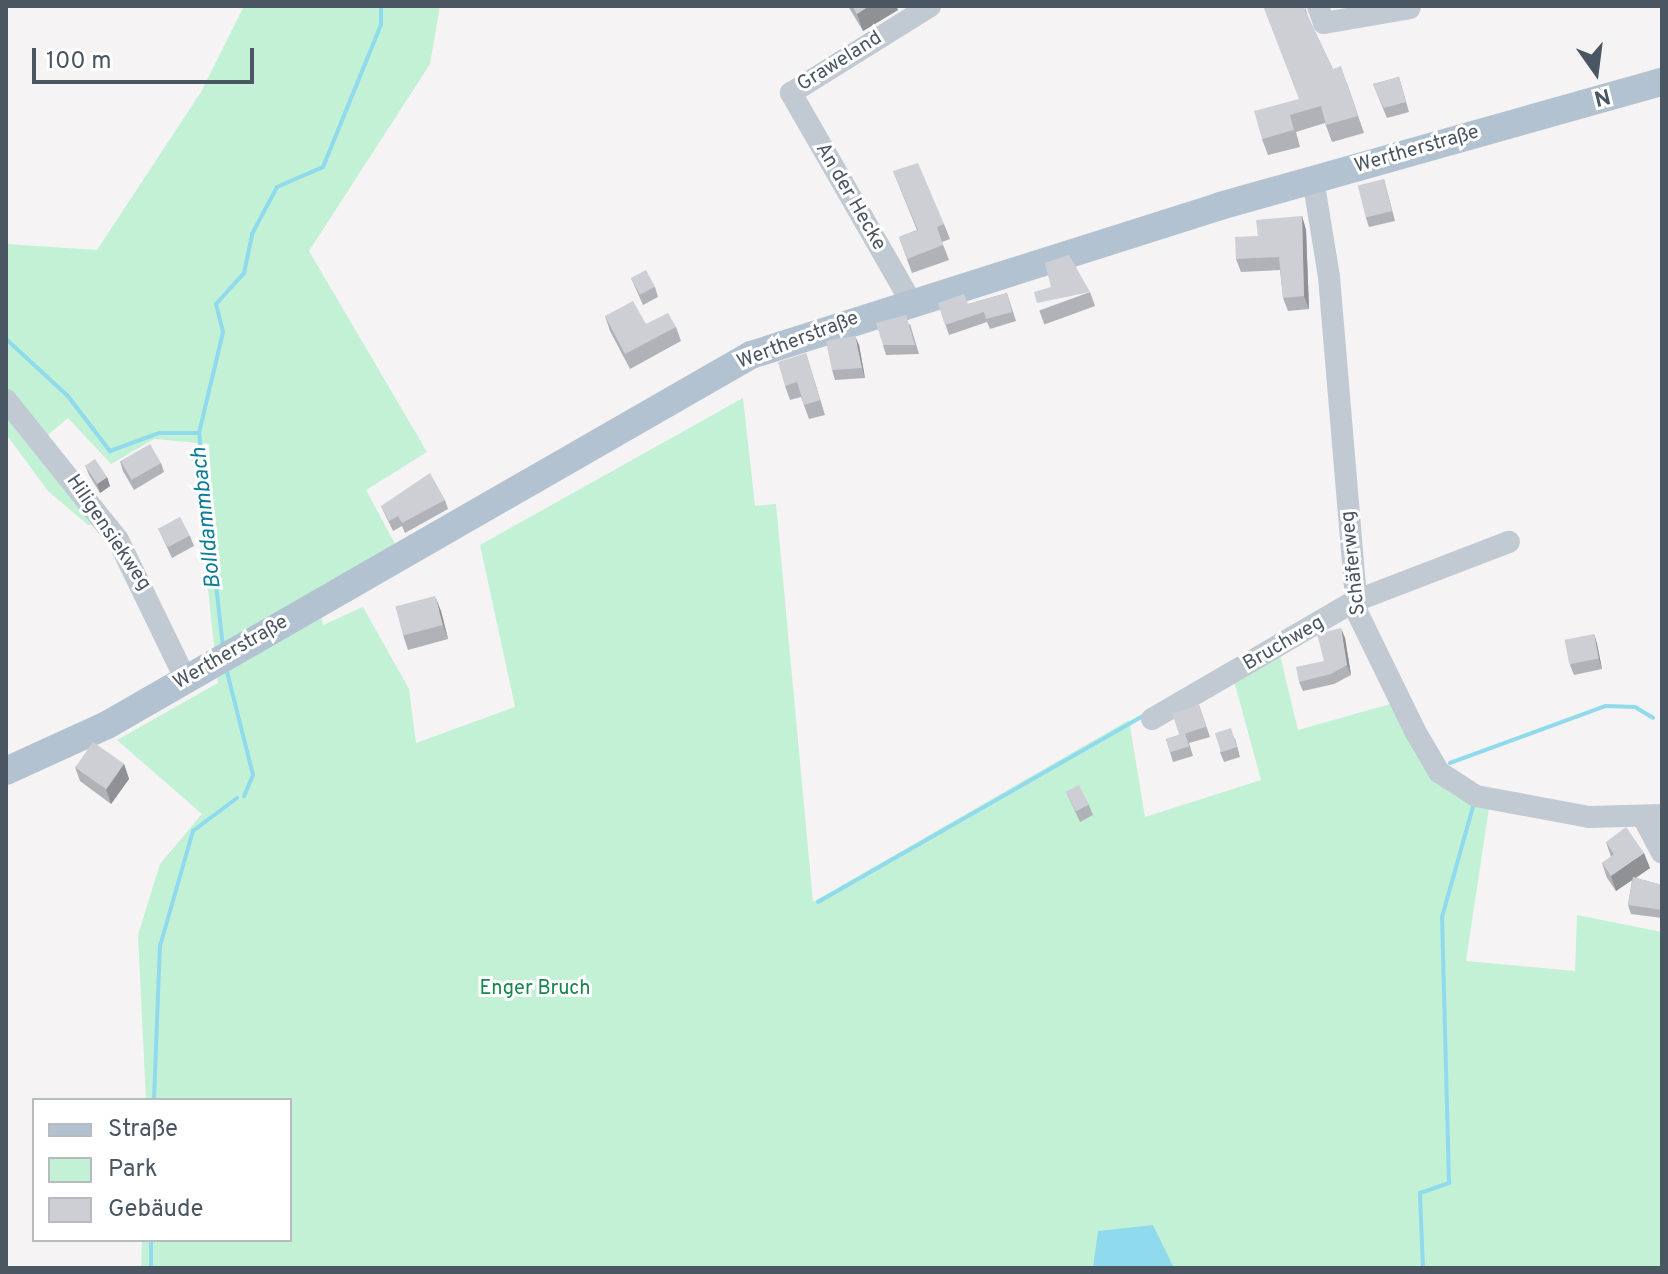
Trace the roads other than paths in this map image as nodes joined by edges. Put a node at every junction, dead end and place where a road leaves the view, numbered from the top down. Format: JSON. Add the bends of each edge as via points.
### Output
{"nodes":[{"id":1,"x":930,"y":6,"type":"edge"},
{"id":2,"x":1318,"y":6,"type":"edge"},
{"id":3,"x":1410,"y":8,"type":"dead end"},
{"id":4,"x":1662,"y":82,"type":"edge"},
{"id":5,"x":791,"y":93,"type":"joint"},
{"id":6,"x":1313,"y":179,"type":"junction"},
{"id":7,"x":910,"y":300,"type":"junction"},
{"id":8,"x":6,"y":400,"type":"edge"},
{"id":9,"x":1509,"y":542,"type":"dead end"},
{"id":10,"x":1355,"y":601,"type":"junction"},
{"id":11,"x":193,"y":675,"type":"junction"},
{"id":12,"x":1152,"y":719,"type":"dead end"},
{"id":13,"x":6,"y":771,"type":"edge"},
{"id":14,"x":1653,"y":817,"type":"edge"},
{"id":15,"x":1662,"y":853,"type":"edge"}],
"edges":[{"from":1,"to":5,"type":"street","name":"Graweland"},
{"from":2,"to":3,"type":"street","via":[[1324,23]]},
{"from":4,"to":6,"type":"main road","name":"Wertherstraße"},
{"from":5,"to":7,"type":"street","name":"An der Hecke"},
{"from":6,"to":7,"type":"main road","name":"Wertherstraße"},
{"from":6,"to":10,"type":"street","name":"Schäferweg","via":[[1329,277]]},
{"from":7,"to":11,"type":"main road","name":"Wertherstraße","via":[[751,355]]},
{"from":8,"to":11,"type":"street","name":"Hiligensiekweg","via":[[118,540]]},
{"from":9,"to":10,"type":"street","name":"Bruchweg"},
{"from":10,"to":12,"type":"street","name":"Bruchweg"},
{"from":10,"to":14,"type":"street","name":"Schäferweg","via":[[1415,731],[1439,772],[1458,787],[1506,805]]},
{"from":11,"to":13,"type":"main road","name":"Wertherstraße"},
{"from":14,"to":15,"type":"street","name":"Schäferweg"}]}
